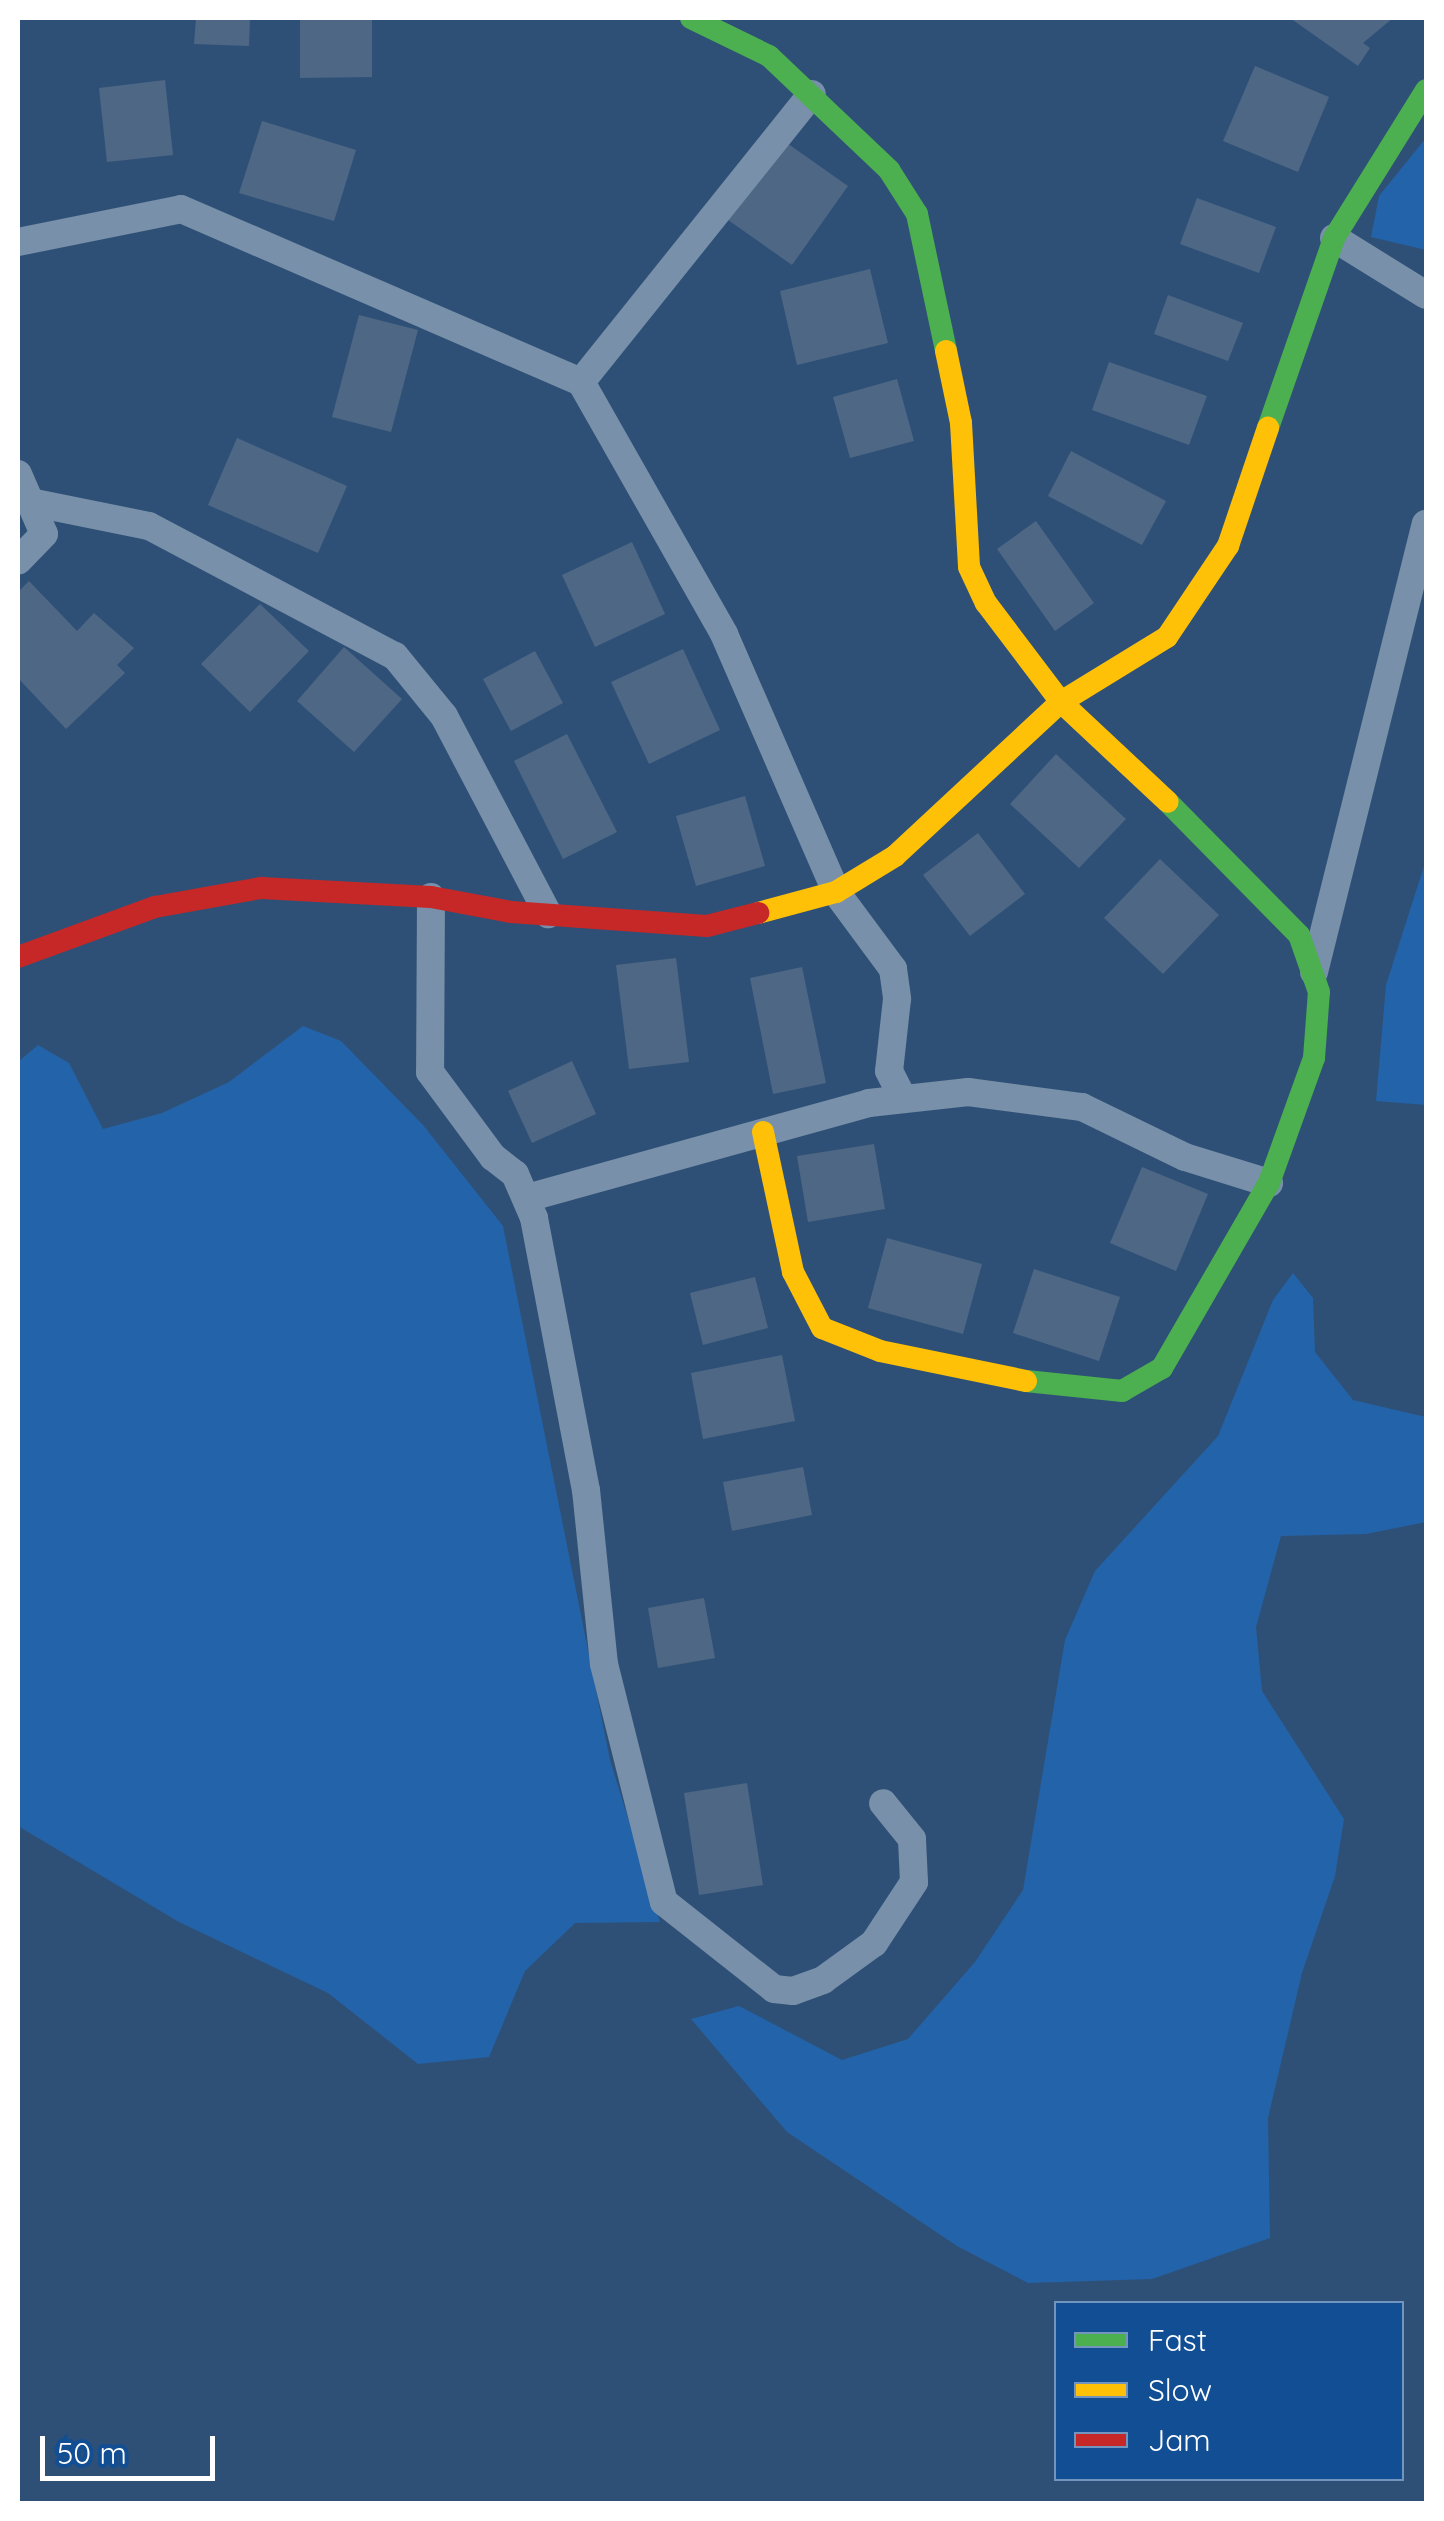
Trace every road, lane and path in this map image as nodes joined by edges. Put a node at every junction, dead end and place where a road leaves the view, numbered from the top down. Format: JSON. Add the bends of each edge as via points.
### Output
{"nodes":[{"id":1,"x":691,"y":18,"type":"edge"},
{"id":2,"x":1426,"y":90,"type":"edge"},
{"id":3,"x":812,"y":94,"type":"junction"},
{"id":4,"x":1334,"y":238,"type":"junction"},
{"id":5,"x":18,"y":242,"type":"edge"},
{"id":6,"x":1426,"y":295,"type":"edge"},
{"id":7,"x":581,"y":382,"type":"junction"},
{"id":8,"x":21,"y":488,"type":"edge"},
{"id":9,"x":1426,"y":524,"type":"edge"},
{"id":10,"x":18,"y":561,"type":"edge"},
{"id":11,"x":1061,"y":702,"type":"junction"},
{"id":12,"x":836,"y":892,"type":"junction"},
{"id":13,"x":431,"y":897,"type":"junction"},
{"id":14,"x":548,"y":914,"type":"junction"},
{"id":15,"x":18,"y":957,"type":"edge"},
{"id":16,"x":1314,"y":972,"type":"junction"},
{"id":17,"x":902,"y":1097,"type":"junction"},
{"id":18,"x":763,"y":1132,"type":"junction"},
{"id":19,"x":1269,"y":1183,"type":"junction"},
{"id":20,"x":526,"y":1198,"type":"junction"},
{"id":21,"x":883,"y":1804,"type":"dead end"}],
"edges":[{"from":1,"to":3,"type":"street","via":[[769,56]]},
{"from":2,"to":4,"type":"street"},
{"from":3,"to":7,"type":"street"},
{"from":3,"to":11,"type":"street","via":[[889,170],[917,214],[961,423],[969,568],[986,603]]},
{"from":4,"to":6,"type":"street"},
{"from":4,"to":11,"type":"street","via":[[1228,546],[1166,637]]},
{"from":5,"to":7,"type":"street","via":[[181,209]]},
{"from":7,"to":12,"type":"street","via":[[724,634]]},
{"from":8,"to":10,"type":"street","via":[[44,534]]},
{"from":8,"to":14,"type":"street","via":[[149,526],[395,656],[444,716]]},
{"from":9,"to":16,"type":"street"},
{"from":11,"to":12,"type":"street","via":[[895,856]]},
{"from":11,"to":16,"type":"street","via":[[1246,875],[1299,935]]},
{"from":12,"to":14,"type":"street","via":[[707,926]]},
{"from":12,"to":17,"type":"street","via":[[893,970],[897,999],[889,1071]]},
{"from":13,"to":14,"type":"street"},
{"from":13,"to":15,"type":"street","via":[[261,888],[155,907]]},
{"from":13,"to":20,"type":"street","via":[[430,1072],[493,1157],[515,1174]]},
{"from":16,"to":19,"type":"street","via":[[1316,1047]]},
{"from":17,"to":18,"type":"street"},
{"from":17,"to":19,"type":"street","via":[[1006,1094],[1082,1107],[1185,1157]]},
{"from":18,"to":19,"type":"street","via":[[793,1272],[822,1328],[880,1351],[1105,1394],[1138,1385],[1162,1368]]},
{"from":18,"to":20,"type":"street"},
{"from":20,"to":21,"type":"street","via":[[586,1490],[604,1664],[664,1902],[774,1989],[793,1991],[823,1980],[874,1943],[914,1882],[912,1839]]}]}
